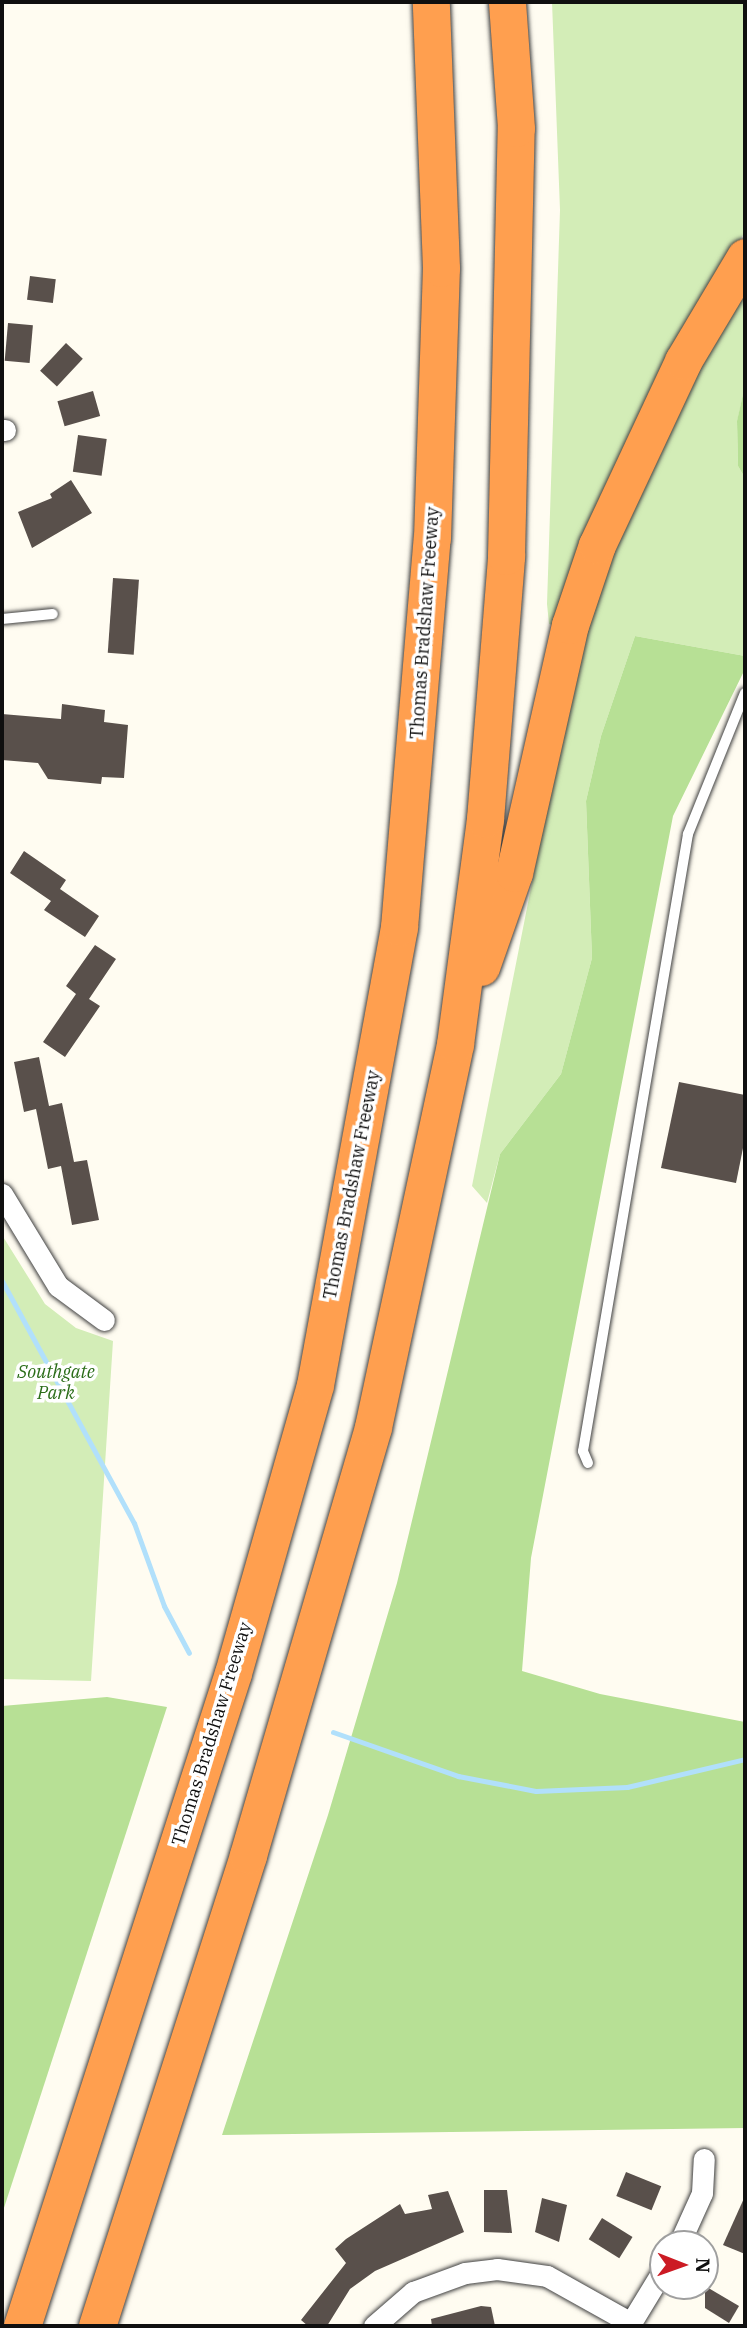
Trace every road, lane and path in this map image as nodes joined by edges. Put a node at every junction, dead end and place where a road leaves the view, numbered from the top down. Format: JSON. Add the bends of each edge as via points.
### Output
{"nodes":[{"id":1,"x":431,"y":2,"type":"edge"},
{"id":2,"x":507,"y":2,"type":"edge"},
{"id":3,"x":745,"y":257,"type":"edge"},
{"id":4,"x":53,"y":614,"type":"dead end"},
{"id":5,"x":2,"y":619,"type":"edge"},
{"id":6,"x":745,"y":693,"type":"edge"},
{"id":7,"x":455,"y":1044,"type":"junction"},
{"id":8,"x":2,"y":1194,"type":"edge"},
{"id":9,"x":104,"y":1320,"type":"dead end"},
{"id":10,"x":588,"y":1464,"type":"dead end"},
{"id":11,"x":704,"y":2159,"type":"dead end"},
{"id":12,"x":687,"y":2230,"type":"edge"},
{"id":13,"x":649,"y":2293,"type":"edge"},
{"id":14,"x":630,"y":2324,"type":"edge"},
{"id":15,"x":22,"y":2326,"type":"edge"},
{"id":16,"x":97,"y":2326,"type":"edge"},
{"id":17,"x":374,"y":2326,"type":"edge"}],
"edges":[{"from":1,"to":15,"type":"highway","name":"Thomas Bradshaw Freeway","via":[[441,268],[433,524],[422,703],[394,953],[315,1385],[233,1674]]},
{"from":2,"to":7,"type":"highway","via":[[516,128],[506,556],[485,819]]},
{"from":3,"to":7,"type":"highway","via":[[683,360],[597,545],[570,625],[514,873]]},
{"from":4,"to":5,"type":"lane"},
{"from":6,"to":10,"type":"lane","via":[[688,834],[583,1451]]},
{"from":7,"to":16,"type":"highway","via":[[373,1427],[248,1855]]},
{"from":8,"to":9,"type":"street","via":[[58,1286]]},
{"from":11,"to":12,"type":"street","via":[[694,2219]]},
{"from":13,"to":14,"type":"street"},
{"from":14,"to":17,"type":"street","via":[[547,2276],[497,2269],[456,2276],[413,2292]]}]}
